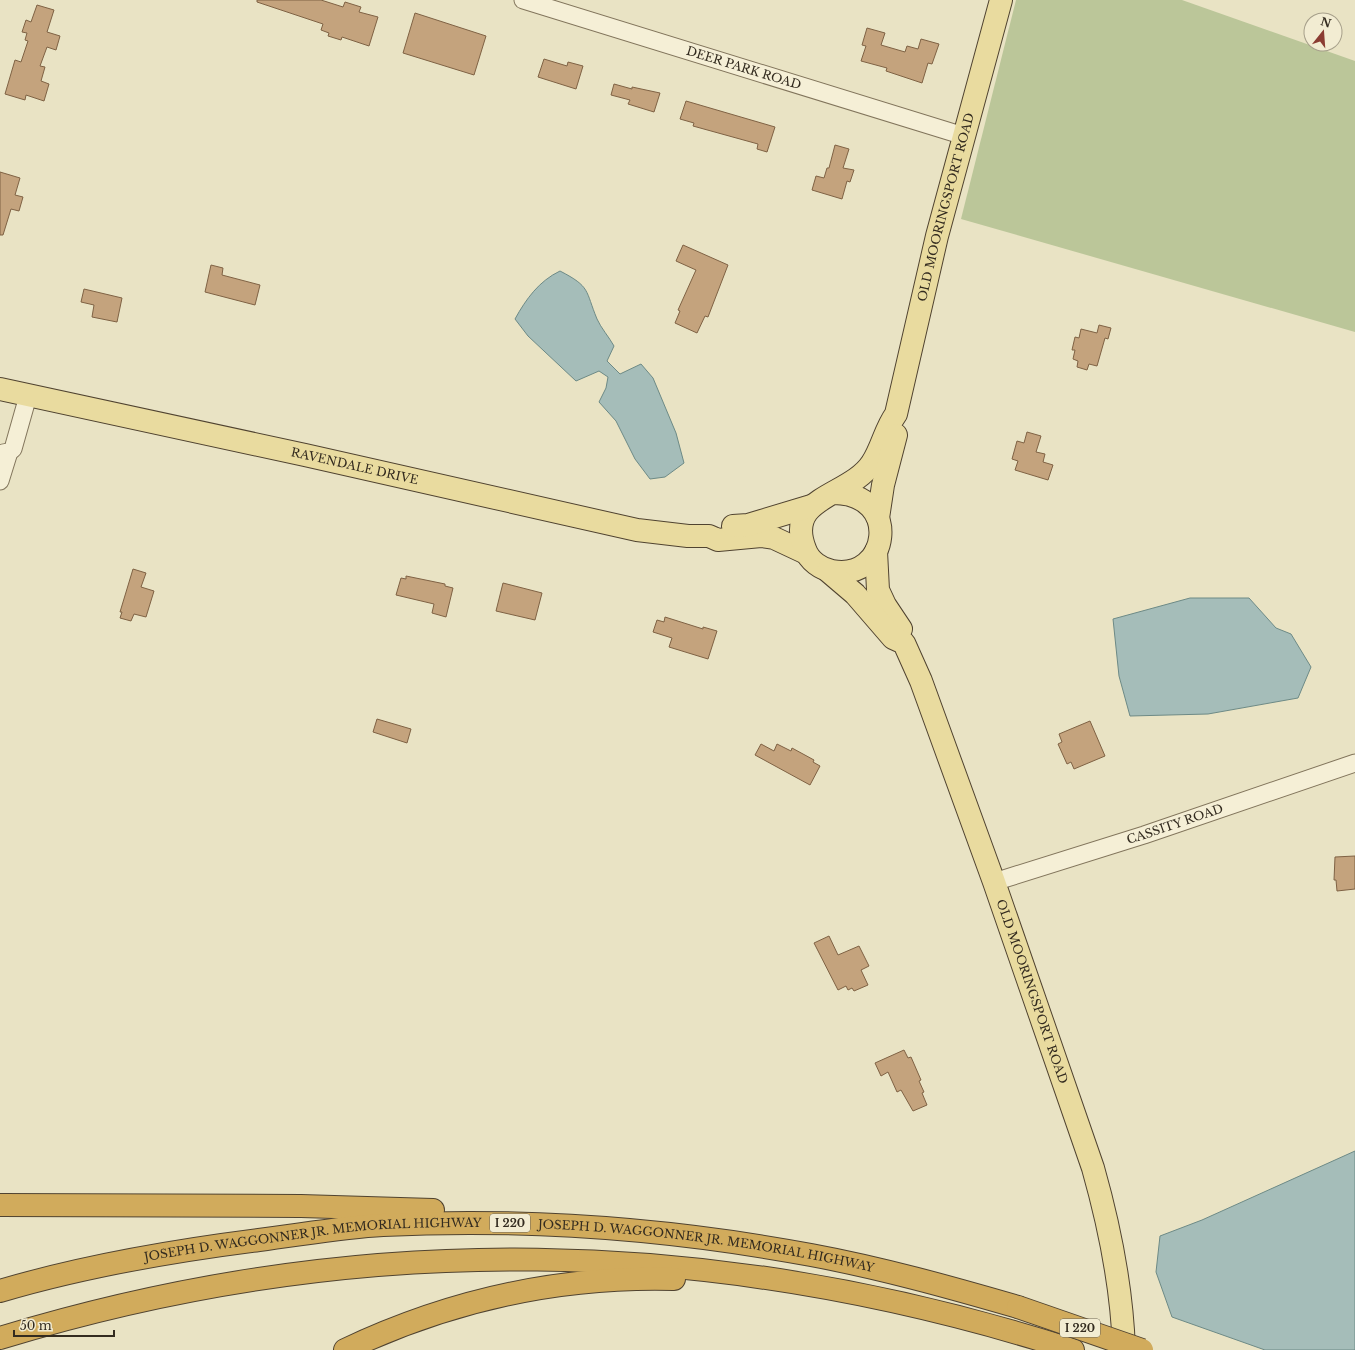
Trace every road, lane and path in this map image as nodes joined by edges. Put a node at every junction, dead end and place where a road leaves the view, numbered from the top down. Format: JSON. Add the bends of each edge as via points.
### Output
{"nodes":[{"id":1,"x":523,"y":0,"type":"edge"},
{"id":2,"x":1001,"y":0,"type":"edge"},
{"id":3,"x":964,"y":136,"type":"junction"},
{"id":4,"x":0,"y":390,"type":"edge"},
{"id":5,"x":28,"y":396,"type":"junction"},
{"id":6,"x":896,"y":414,"type":"junction"},
{"id":7,"x":0,"y":481,"type":"edge"},
{"id":8,"x":834,"y":493,"type":"junction"},
{"id":9,"x":811,"y":506,"type":"junction"},
{"id":10,"x":878,"y":518,"type":"junction"},
{"id":11,"x":709,"y":536,"type":"junction"},
{"id":12,"x":876,"y":551,"type":"junction"},
{"id":13,"x":806,"y":553,"type":"junction"},
{"id":14,"x":828,"y":570,"type":"junction"},
{"id":15,"x":904,"y":643,"type":"junction"},
{"id":16,"x":1355,"y":763,"type":"edge"},
{"id":17,"x":994,"y":882,"type":"junction"},
{"id":18,"x":0,"y":1205,"type":"edge"},
{"id":19,"x":612,"y":1228,"type":"junction"},
{"id":20,"x":840,"y":1290,"type":"junction"},
{"id":21,"x":0,"y":1291,"type":"edge"},
{"id":22,"x":0,"y":1338,"type":"edge"},
{"id":23,"x":345,"y":1350,"type":"edge"},
{"id":24,"x":1072,"y":1350,"type":"edge"},
{"id":25,"x":1124,"y":1350,"type":"edge"},
{"id":26,"x":1142,"y":1350,"type":"edge"}],
"edges":[{"from":1,"to":3,"type":"street","name":"DEER PARK ROAD"},
{"from":2,"to":3,"type":"main road","name":"OLD MOORINGSPORT ROAD"},
{"from":3,"to":6,"type":"main road","name":"OLD MOORINGSPORT ROAD","via":[[936,236]]},
{"from":4,"to":5,"type":"main road","name":"RAVENDALE DRIVE"},
{"from":5,"to":7,"type":"street","via":[[13,449],[6,452]]},
{"from":5,"to":11,"type":"main road","name":"RAVENDALE DRIVE","via":[[637,530]]},
{"from":6,"to":8,"type":"main road","name":"OLD MOORINGSPORT ROAD","via":[[872,464],[851,483]]},
{"from":6,"to":10,"type":"main road","name":"OLD MOORINGSPORT ROAD","via":[[899,424],[883,485]]},
{"from":8,"to":9,"type":"main road","name":"OLD MOORINGSPORT ROAD"},
{"from":8,"to":10,"type":"main road","via":[[860,498],[871,506]]},
{"from":9,"to":11,"type":"main road","name":"RAVENDALE DRIVE","via":[[748,524],[716,529]]},
{"from":9,"to":13,"type":"main road","via":[[804,516],[801,528],[801,541]]},
{"from":10,"to":12,"type":"main road","name":"OLD MOORINGSPORT ROAD","via":[[881,534]]},
{"from":11,"to":13,"type":"main road","name":"RAVENDALE DRIVE","via":[[718,540],[761,536],[774,538]]},
{"from":12,"to":14,"type":"main road","name":"OLD MOORINGSPORT ROAD","via":[[861,567],[839,572]]},
{"from":12,"to":15,"type":"main road","name":"OLD MOORINGSPORT ROAD","via":[[878,590],[904,636]]},
{"from":13,"to":14,"type":"main road","name":"OLD MOORINGSPORT ROAD","via":[[814,562]]},
{"from":14,"to":15,"type":"main road","name":"OLD MOORINGSPORT ROAD","via":[[855,594],[893,638]]},
{"from":15,"to":17,"type":"main road","name":"OLD MOORINGSPORT ROAD","via":[[921,681]]},
{"from":16,"to":17,"type":"street","name":"CASSITY ROAD","via":[[1144,836]]},
{"from":17,"to":25,"type":"main road","name":"OLD MOORINGSPORT ROAD","via":[[1093,1168],[1106,1213],[1116,1261]]},
{"from":18,"to":19,"type":"highway","via":[[301,1206],[427,1210]]},
{"from":19,"to":21,"type":"highway","name":"JOSEPH D. WAGGONNER JR. MEMORIAL HIGHWAY","number":"I 220","via":[[509,1223],[380,1225],[226,1244],[153,1256],[81,1270]]},
{"from":19,"to":26,"type":"highway","name":"JOSEPH D. WAGGONNER JR. MEMORIAL HIGHWAY","number":"I 220","bridge":true,"via":[[811,1255],[907,1276],[1018,1307]]},
{"from":20,"to":22,"type":"highway","name":"JOSEPH D. WAGGONNER JR. MEMORIAL HIGHWAY","number":"I 220","via":[[661,1264],[551,1259],[429,1261],[316,1270],[228,1283],[96,1310]]},
{"from":20,"to":23,"type":"highway","via":[[657,1278],[549,1286],[466,1304],[373,1336]]},
{"from":20,"to":24,"type":"highway","name":"JOSEPH D. WAGGONNER JR. MEMORIAL HIGHWAY","number":"I 220","via":[[939,1311]]}]}
